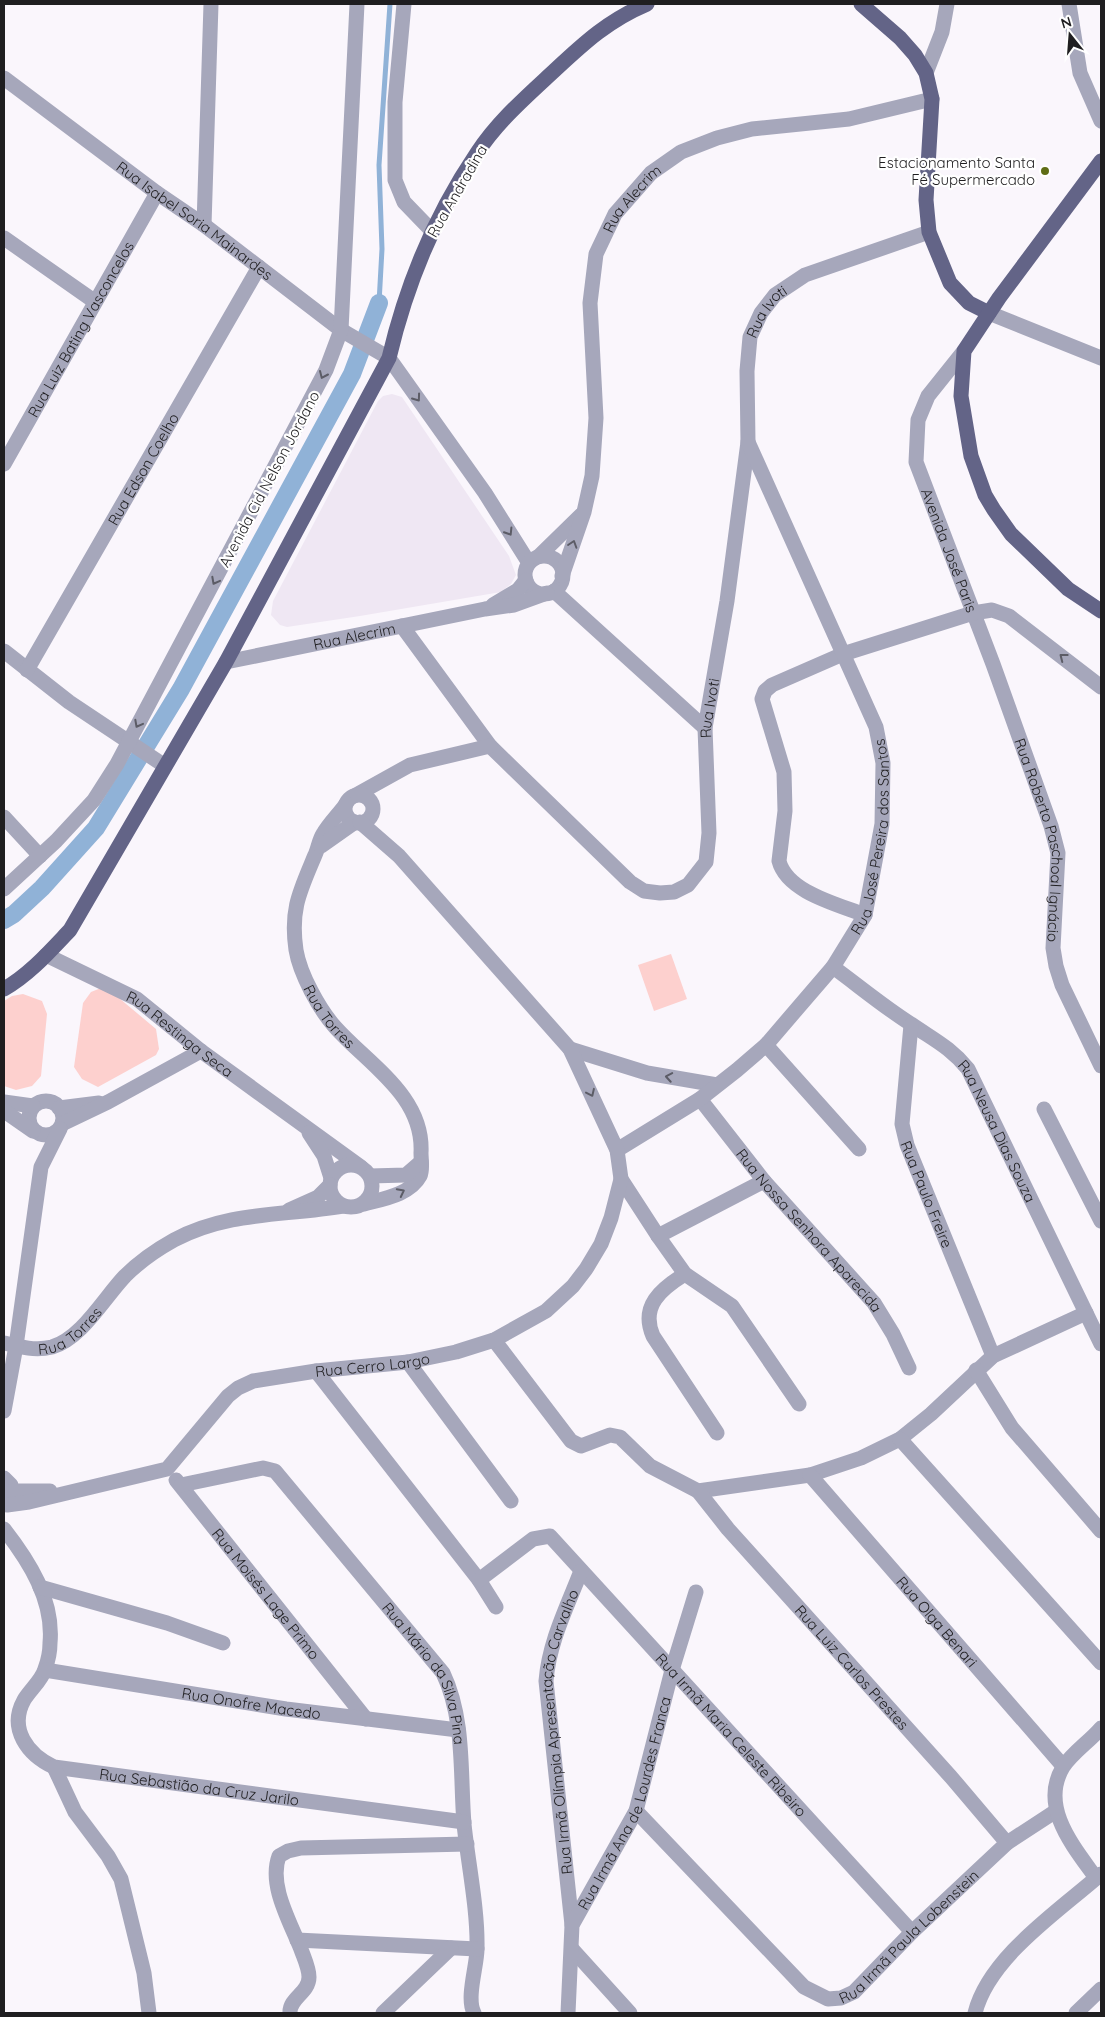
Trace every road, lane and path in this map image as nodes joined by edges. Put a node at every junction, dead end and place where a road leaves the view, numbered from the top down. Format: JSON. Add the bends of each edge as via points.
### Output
{"nodes":[{"id":1,"x":211,"y":4,"type":"edge"},
{"id":2,"x":357,"y":4,"type":"edge"},
{"id":3,"x":404,"y":4,"type":"edge"},
{"id":4,"x":647,"y":4,"type":"edge"},
{"id":5,"x":861,"y":4,"type":"edge"},
{"id":6,"x":947,"y":4,"type":"edge"},
{"id":7,"x":1069,"y":4,"type":"edge"},
{"id":8,"x":926,"y":74,"type":"junction"},
{"id":9,"x":4,"y":78,"type":"edge"},
{"id":10,"x":932,"y":99,"type":"junction"},
{"id":11,"x":1101,"y":121,"type":"edge"},
{"id":12,"x":1101,"y":161,"type":"edge"},
{"id":13,"x":158,"y":193,"type":"junction"},
{"id":14,"x":204,"y":225,"type":"junction"},
{"id":15,"x":432,"y":231,"type":"junction"},
{"id":16,"x":929,"y":232,"type":"junction"},
{"id":17,"x":4,"y":238,"type":"edge"},
{"id":18,"x":259,"y":267,"type":"junction"},
{"id":19,"x":94,"y":302,"type":"junction"},
{"id":20,"x":989,"y":313,"type":"junction"},
{"id":21,"x":347,"y":334,"type":"junction"},
{"id":22,"x":964,"y":351,"type":"junction"},
{"id":23,"x":389,"y":358,"type":"junction"},
{"id":24,"x":1101,"y":358,"type":"edge"},
{"id":25,"x":748,"y":442,"type":"junction"},
{"id":26,"x":4,"y":464,"type":"edge"},
{"id":27,"x":584,"y":512,"type":"junction"},
{"id":28,"x":533,"y":560,"type":"junction"},
{"id":29,"x":562,"y":576,"type":"junction"},
{"id":30,"x":526,"y":580,"type":"junction"},
{"id":31,"x":551,"y":592,"type":"junction"},
{"id":32,"x":485,"y":609,"type":"junction"},
{"id":33,"x":1101,"y":611,"type":"edge"},
{"id":34,"x":973,"y":613,"type":"junction"},
{"id":35,"x":402,"y":626,"type":"junction"},
{"id":36,"x":4,"y":651,"type":"edge"},
{"id":37,"x":843,"y":654,"type":"junction"},
{"id":38,"x":226,"y":662,"type":"junction"},
{"id":39,"x":27,"y":670,"type":"junction"},
{"id":40,"x":1101,"y":687,"type":"edge"},
{"id":41,"x":705,"y":728,"type":"junction"},
{"id":42,"x":490,"y":746,"type":"junction"},
{"id":43,"x":139,"y":749,"type":"junction"},
{"id":44,"x":165,"y":766,"type":"junction"},
{"id":45,"x":395,"y":774,"type":"junction"},
{"id":46,"x":351,"y":800,"type":"junction"},
{"id":47,"x":373,"y":810,"type":"junction"},
{"id":48,"x":4,"y":817,"type":"edge"},
{"id":49,"x":357,"y":822,"type":"junction"},
{"id":50,"x":318,"y":849,"type":"junction"},
{"id":51,"x":40,"y":856,"type":"junction"},
{"id":52,"x":399,"y":856,"type":"junction"},
{"id":53,"x":4,"y":889,"type":"edge"},
{"id":54,"x":865,"y":916,"type":"junction"},
{"id":55,"x":46,"y":955,"type":"junction"},
{"id":56,"x":833,"y":967,"type":"junction"},
{"id":57,"x":4,"y":988,"type":"edge"},
{"id":58,"x":911,"y":1025,"type":"junction"},
{"id":59,"x":766,"y":1045,"type":"junction"},
{"id":60,"x":570,"y":1049,"type":"junction"},
{"id":61,"x":201,"y":1051,"type":"junction"},
{"id":62,"x":1101,"y":1066,"type":"edge"},
{"id":63,"x":717,"y":1086,"type":"junction"},
{"id":64,"x":700,"y":1099,"type":"junction"},
{"id":65,"x":4,"y":1102,"type":"edge"},
{"id":66,"x":108,"y":1102,"type":"junction"},
{"id":67,"x":33,"y":1106,"type":"junction"},
{"id":68,"x":59,"y":1108,"type":"junction"},
{"id":69,"x":1044,"y":1108,"type":"dead end"},
{"id":70,"x":4,"y":1111,"type":"edge"},
{"id":71,"x":61,"y":1127,"type":"junction"},
{"id":72,"x":306,"y":1128,"type":"junction"},
{"id":73,"x":34,"y":1132,"type":"junction"},
{"id":74,"x":859,"y":1149,"type":"dead end"},
{"id":75,"x":617,"y":1150,"type":"junction"},
{"id":76,"x":421,"y":1162,"type":"junction"},
{"id":77,"x":41,"y":1167,"type":"junction"},
{"id":78,"x":366,"y":1172,"type":"junction"},
{"id":79,"x":621,"y":1180,"type":"junction"},
{"id":80,"x":330,"y":1181,"type":"junction"},
{"id":81,"x":764,"y":1182,"type":"junction"},
{"id":82,"x":364,"y":1204,"type":"junction"},
{"id":83,"x":343,"y":1206,"type":"junction"},
{"id":84,"x":283,"y":1212,"type":"junction"},
{"id":85,"x":1101,"y":1221,"type":"edge"},
{"id":86,"x":658,"y":1236,"type":"junction"},
{"id":87,"x":686,"y":1274,"type":"junction"},
{"id":88,"x":1086,"y":1313,"type":"junction"},
{"id":89,"x":494,"y":1340,"type":"junction"},
{"id":90,"x":10,"y":1344,"type":"edge"},
{"id":91,"x":1101,"y":1344,"type":"edge"},
{"id":92,"x":993,"y":1356,"type":"junction"},
{"id":93,"x":408,"y":1362,"type":"junction"},
{"id":94,"x":909,"y":1368,"type":"dead end"},
{"id":95,"x":976,"y":1370,"type":"junction"},
{"id":96,"x":316,"y":1371,"type":"junction"},
{"id":97,"x":799,"y":1404,"type":"dead end"},
{"id":98,"x":4,"y":1411,"type":"edge"},
{"id":99,"x":717,"y":1433,"type":"dead end"},
{"id":100,"x":900,"y":1439,"type":"junction"},
{"id":101,"x":167,"y":1469,"type":"junction"},
{"id":102,"x":810,"y":1475,"type":"junction"},
{"id":103,"x":4,"y":1478,"type":"edge"},
{"id":104,"x":181,"y":1485,"type":"junction"},
{"id":105,"x":698,"y":1490,"type":"junction"},
{"id":106,"x":13,"y":1491,"type":"junction"},
{"id":107,"x":74,"y":1491,"type":"junction"},
{"id":108,"x":511,"y":1501,"type":"dead end"},
{"id":109,"x":6,"y":1506,"type":"edge"},
{"id":110,"x":4,"y":1529,"type":"edge"},
{"id":111,"x":1101,"y":1531,"type":"edge"},
{"id":112,"x":20,"y":1551,"type":"junction"},
{"id":113,"x":581,"y":1571,"type":"junction"},
{"id":114,"x":479,"y":1580,"type":"junction"},
{"id":115,"x":40,"y":1587,"type":"junction"},
{"id":116,"x":696,"y":1592,"type":"dead end"},
{"id":117,"x":496,"y":1606,"type":"dead end"},
{"id":118,"x":222,"y":1643,"type":"dead end"},
{"id":119,"x":1101,"y":1663,"type":"edge"},
{"id":120,"x":45,"y":1670,"type":"junction"},
{"id":121,"x":672,"y":1670,"type":"junction"},
{"id":122,"x":366,"y":1719,"type":"junction"},
{"id":123,"x":1101,"y":1728,"type":"edge"},
{"id":124,"x":458,"y":1730,"type":"junction"},
{"id":125,"x":1063,"y":1766,"type":"junction"},
{"id":126,"x":54,"y":1767,"type":"junction"},
{"id":127,"x":636,"y":1810,"type":"junction"},
{"id":128,"x":1056,"y":1811,"type":"junction"},
{"id":129,"x":464,"y":1822,"type":"junction"},
{"id":130,"x":1007,"y":1843,"type":"junction"},
{"id":131,"x":467,"y":1844,"type":"junction"},
{"id":132,"x":1099,"y":1876,"type":"edge"},
{"id":133,"x":572,"y":1925,"type":"junction"},
{"id":134,"x":912,"y":1932,"type":"junction"},
{"id":135,"x":297,"y":1940,"type":"junction"},
{"id":136,"x":451,"y":1948,"type":"junction"},
{"id":137,"x":477,"y":1948,"type":"junction"},
{"id":138,"x":572,"y":1949,"type":"junction"},
{"id":139,"x":1101,"y":1989,"type":"edge"},
{"id":140,"x":149,"y":2013,"type":"edge"},
{"id":141,"x":290,"y":2013,"type":"edge"},
{"id":142,"x":382,"y":2013,"type":"edge"},
{"id":143,"x":474,"y":2013,"type":"edge"},
{"id":144,"x":568,"y":2013,"type":"edge"},
{"id":145,"x":630,"y":2013,"type":"edge"},
{"id":146,"x":975,"y":2013,"type":"edge"},
{"id":147,"x":1076,"y":2013,"type":"edge"}],
"edges":[{"from":1,"to":14,"type":"street"},
{"from":2,"to":21,"type":"street","name":"Avenida Cid Nelson Jordano"},
{"from":3,"to":15,"type":"street","via":[[395,102],[395,180],[404,202]]},
{"from":4,"to":15,"type":"main road","name":"Rua Andradina","via":[[596,32],[515,108],[477,153]]},
{"from":5,"to":8,"type":"main road","via":[[900,38]]},
{"from":6,"to":8,"type":"street","via":[[944,24]]},
{"from":7,"to":11,"type":"street","via":[[1080,73]]},
{"from":8,"to":10,"type":"main road"},
{"from":9,"to":13,"type":"street","name":"Rua Isabel Soria Mainardes"},
{"from":10,"to":16,"type":"main road","via":[[926,200]]},
{"from":10,"to":27,"type":"street","name":"Rua Alecrim","via":[[849,118],[752,129],[717,138],[682,152],[651,173],[615,214],[596,254],[590,303],[595,444]]},
{"from":12,"to":20,"type":"main road"},
{"from":13,"to":14,"type":"street","name":"Rua Isabel Soria Mainardes"},
{"from":13,"to":19,"type":"street","name":"Rua Luiz Bating Vasconcelos"},
{"from":14,"to":18,"type":"street","name":"Rua Isabel Soria Mainardes"},
{"from":15,"to":23,"type":"main road","name":"Rua Andradina","via":[[401,312]]},
{"from":16,"to":20,"type":"main road","via":[[950,283],[969,303]]},
{"from":16,"to":25,"type":"street","name":"Rua Ivoti","via":[[805,275],[775,295],[761,313],[750,337],[746,371]]},
{"from":17,"to":19,"type":"street"},
{"from":18,"to":21,"type":"street","name":"Rua Isabel Soria Mainardes"},
{"from":18,"to":39,"type":"street","name":"Rua Edson Coelho"},
{"from":19,"to":26,"type":"street","name":"Rua Luiz Bating Vasconcelos"},
{"from":20,"to":22,"type":"main road"},
{"from":20,"to":24,"type":"street"},
{"from":21,"to":23,"type":"street","name":"Rua Isabel Soria Mainardes"},
{"from":21,"to":43,"type":"street","name":"Avenida Cid Nelson Jordano","one_way":true},
{"from":22,"to":33,"type":"main road","via":[[961,396],[966,433],[970,456],[985,495],[1011,534],[1068,589]]},
{"from":22,"to":34,"type":"street","name":"Avenida José Paris","via":[[928,396],[918,420],[916,462]]},
{"from":23,"to":28,"type":"street","one_way":true},
{"from":23,"to":38,"type":"main road"},
{"from":25,"to":37,"type":"street","name":"Rua José Pereira dos Santos"},
{"from":25,"to":41,"type":"street","name":"Rua Ivoti","via":[[727,601]]},
{"from":27,"to":28,"type":"street"},
{"from":29,"to":27,"type":"street","name":"Rua Alecrim","one_way":true},
{"from":28,"to":29,"type":"street","via":[[550,557],[556,560]]},
{"from":28,"to":30,"type":"street","via":[[525,575]]},
{"from":29,"to":31,"type":"street","via":[[560,584]]},
{"from":30,"to":31,"type":"street","via":[[532,590]]},
{"from":30,"to":32,"type":"street","name":"Rua Alecrim","via":[[518,590]]},
{"from":31,"to":32,"type":"street","name":"Rua Alecrim","via":[[514,605]]},
{"from":31,"to":41,"type":"street"},
{"from":32,"to":35,"type":"street","name":"Rua Alecrim"},
{"from":34,"to":37,"type":"street"},
{"from":40,"to":34,"type":"street","name":"Avenida José Paris","one_way":true,"via":[[1009,616],[992,610]]},
{"from":34,"to":62,"type":"street","name":"Rua Roberto Paschoal Ignácio","via":[[1051,826],[1058,853],[1056,966]]},
{"from":35,"to":38,"type":"street","name":"Rua Alecrim"},
{"from":35,"to":42,"type":"street","name":"Rua Ivoti"},
{"from":36,"to":39,"type":"street"},
{"from":37,"to":54,"type":"street","name":"Rua José Pereira dos Santos","via":[[876,728],[883,763],[882,824]]},
{"from":37,"to":54,"type":"street","via":[[772,685],[762,699],[784,772],[781,868],[789,880],[802,889]]},
{"from":38,"to":44,"type":"main road"},
{"from":39,"to":43,"type":"street"},
{"from":41,"to":42,"type":"street","name":"Rua Ivoti","via":[[709,833],[706,862],[688,886],[674,892],[644,891],[630,882]]},
{"from":42,"to":45,"type":"street","name":"Rua Torres","via":[[410,765]]},
{"from":43,"to":44,"type":"street"},
{"from":43,"to":51,"type":"street","name":"Avenida Cid Nelson Jordano"},
{"from":44,"to":55,"type":"main road","via":[[70,930]]},
{"from":45,"to":46,"type":"street","name":"Rua Torres"},
{"from":45,"to":47,"type":"street","name":"Rua Torres","via":[[378,796]]},
{"from":46,"to":47,"type":"street","via":[[365,796]]},
{"from":46,"to":49,"type":"street","via":[[346,813]]},
{"from":46,"to":50,"type":"street","name":"Rua Torres","via":[[322,835]]},
{"from":47,"to":49,"type":"street","via":[[368,820]]},
{"from":47,"to":52,"type":"street"},
{"from":48,"to":51,"type":"street"},
{"from":49,"to":50,"type":"street","name":"Rua Torres"},
{"from":49,"to":52,"type":"street"},
{"from":50,"to":76,"type":"street","name":"Rua Torres","via":[[302,881],[295,905],[296,952],[312,992],[334,1026],[404,1096],[418,1122]]},
{"from":51,"to":53,"type":"street","name":"Avenida Cid Nelson Jordano"},
{"from":52,"to":60,"type":"street"},
{"from":54,"to":56,"type":"street","name":"Rua José Pereira dos Santos"},
{"from":55,"to":57,"type":"main road","via":[[16,982]]},
{"from":55,"to":61,"type":"street","name":"Rua Restinga Seca","via":[[137,999]]},
{"from":56,"to":58,"type":"street","name":"Rua Neusa Dias Souza"},
{"from":56,"to":59,"type":"street","name":"Rua José Pereira dos Santos"},
{"from":58,"to":88,"type":"street","name":"Rua Neusa Dias Souza","via":[[955,1052],[968,1069]]},
{"from":58,"to":92,"type":"street","name":"Rua Paulo Freire","via":[[902,1124],[907,1146]]},
{"from":59,"to":63,"type":"street","name":"Rua José Pereira dos Santos"},
{"from":59,"to":74,"type":"street"},
{"from":63,"to":60,"type":"street","one_way":true,"via":[[648,1073]]},
{"from":60,"to":75,"type":"street","one_way":true},
{"from":61,"to":66,"type":"street"},
{"from":61,"to":72,"type":"street","name":"Rua Restinga Seca"},
{"from":63,"to":64,"type":"street","name":"Rua José Pereira dos Santos"},
{"from":64,"to":75,"type":"street","name":"Rua José Pereira dos Santos"},
{"from":64,"to":81,"type":"street","name":"Rua Nossa Senhora Aparecida"},
{"from":65,"to":67,"type":"street"},
{"from":66,"to":68,"type":"street"},
{"from":66,"to":71,"type":"street"},
{"from":67,"to":68,"type":"street","via":[[47,1101]]},
{"from":67,"to":73,"type":"street","via":[[28,1121]]},
{"from":68,"to":71,"type":"street","via":[[63,1118]]},
{"from":69,"to":85,"type":"street"},
{"from":70,"to":73,"type":"street"},
{"from":71,"to":73,"type":"street","via":[[51,1135]]},
{"from":71,"to":77,"type":"street"},
{"from":72,"to":78,"type":"street","name":"Rua Restinga Seca"},
{"from":72,"to":80,"type":"street","name":"Rua Restinga Seca","via":[[324,1156]]},
{"from":73,"to":77,"type":"street"},
{"from":75,"to":79,"type":"street"},
{"from":76,"to":78,"type":"street","via":[[406,1175]]},
{"from":82,"to":76,"type":"street","name":"Rua Torres","one_way":true,"via":[[400,1193],[413,1185],[421,1174]]},
{"from":77,"to":90,"type":"street"},
{"from":78,"to":80,"type":"street","via":[[354,1165],[340,1168]]},
{"from":78,"to":82,"type":"street","via":[[372,1192]]},
{"from":79,"to":86,"type":"street"},
{"from":79,"to":89,"type":"street","name":"Rua Cerro Largo","via":[[604,1235],[586,1270],[546,1311]]},
{"from":80,"to":83,"type":"street","via":[[333,1198]]},
{"from":80,"to":84,"type":"street","name":"Rua Torres","via":[[318,1197]]},
{"from":81,"to":86,"type":"street"},
{"from":81,"to":94,"type":"street","name":"Rua Nossa Senhora Aparecida","via":[[874,1303]]},
{"from":82,"to":83,"type":"street","via":[[350,1208]]},
{"from":83,"to":84,"type":"street","name":"Rua Torres","via":[[296,1214]]},
{"from":84,"to":90,"type":"street","name":"Rua Torres","via":[[239,1217],[174,1240],[126,1276],[69,1338],[37,1349]]},
{"from":86,"to":87,"type":"street"},
{"from":87,"to":97,"type":"street","via":[[732,1306]]},
{"from":87,"to":99,"type":"street","via":[[666,1288],[652,1304],[648,1320],[654,1336]]},
{"from":88,"to":91,"type":"street","name":"Rua Neusa Dias Souza"},
{"from":88,"to":92,"type":"street"},
{"from":89,"to":93,"type":"street","name":"Rua Cerro Largo"},
{"from":89,"to":105,"type":"street","via":[[571,1441],[581,1446],[610,1435],[620,1437],[650,1466]]},
{"from":90,"to":98,"type":"street"},
{"from":92,"to":95,"type":"street"},
{"from":93,"to":96,"type":"street","name":"Rua Cerro Largo"},
{"from":93,"to":108,"type":"street"},
{"from":95,"to":100,"type":"street"},
{"from":95,"to":111,"type":"street","via":[[1012,1428]]},
{"from":96,"to":101,"type":"street","name":"Rua Cerro Largo","via":[[253,1381],[238,1388]]},
{"from":96,"to":114,"type":"street"},
{"from":100,"to":102,"type":"street","via":[[861,1458]]},
{"from":100,"to":119,"type":"street"},
{"from":101,"to":104,"type":"street","name":"Rua Moisés Lage Primo"},
{"from":101,"to":107,"type":"street"},
{"from":102,"to":105,"type":"street"},
{"from":102,"to":125,"type":"street","name":"Rua Olga Benari"},
{"from":103,"to":106,"type":"street"},
{"from":104,"to":122,"type":"street","name":"Rua Moisés Lage Primo"},
{"from":104,"to":124,"type":"street","name":"Rua Mário da Silva Pina","via":[[264,1468],[275,1471],[439,1668],[452,1696]]},
{"from":105,"to":130,"type":"street","name":"Rua Luiz Carlos Prestes","via":[[728,1529]]},
{"from":106,"to":107,"type":"street"},
{"from":106,"to":109,"type":"street"},
{"from":107,"to":109,"type":"street"},
{"from":109,"to":112,"type":"street"},
{"from":110,"to":112,"type":"street"},
{"from":112,"to":115,"type":"street"},
{"from":113,"to":114,"type":"street","name":"Rua Irmã Maria Celeste Ribeiro","via":[[550,1536],[533,1539]]},
{"from":113,"to":121,"type":"street","name":"Rua Irmã Maria Celeste Ribeiro"},
{"from":113,"to":133,"type":"street","name":"Rua Irmã Olímpia Apresentação Carvalho","via":[[555,1636],[546,1681]]},
{"from":114,"to":117,"type":"street"},
{"from":115,"to":118,"type":"street","via":[[167,1623]]},
{"from":115,"to":120,"type":"street","via":[[50,1623]]},
{"from":116,"to":121,"type":"street","name":"Rua Irmã Ana de Lourdes Franca"},
{"from":120,"to":122,"type":"street","name":"Rua Onofre Macedo"},
{"from":120,"to":126,"type":"street","name":"Rua Sebastião da Cruz Jarilo","via":[[23,1702],[18,1721],[23,1742],[38,1759]]},
{"from":121,"to":127,"type":"street","name":"Rua Irmã Ana de Lourdes Franca"},
{"from":121,"to":134,"type":"street","name":"Rua Irmã Maria Celeste Ribeiro"},
{"from":122,"to":124,"type":"street","name":"Rua Onofre Macedo"},
{"from":123,"to":125,"type":"street"},
{"from":124,"to":129,"type":"street","name":"Rua Mário da Silva Pina"},
{"from":125,"to":128,"type":"street","via":[[1056,1790]]},
{"from":126,"to":129,"type":"street","name":"Rua Sebastião da Cruz Jarilo"},
{"from":126,"to":140,"type":"street","via":[[75,1812],[121,1879],[144,1973]]},
{"from":127,"to":133,"type":"street","name":"Rua Irmã Ana de Lourdes Franca"},
{"from":127,"to":134,"type":"street","name":"Rua Irmã Paula Lobenstein","via":[[804,1987],[816,1995],[828,1999],[841,1998],[854,1992]]},
{"from":128,"to":130,"type":"street","name":"Rua Irmã Paula Lobenstein"},
{"from":128,"to":132,"type":"street","via":[[1070,1842]]},
{"from":129,"to":131,"type":"street","name":"Rua Mário da Silva Pina"},
{"from":130,"to":134,"type":"street","name":"Rua Irmã Paula Lobenstein"},
{"from":131,"to":135,"type":"street","via":[[301,1848],[279,1856],[277,1880],[282,1903]]},
{"from":131,"to":137,"type":"street","name":"Rua Mário da Silva Pina"},
{"from":132,"to":146,"type":"street","via":[[1030,1935],[994,1974],[978,2000]]},
{"from":133,"to":138,"type":"street","name":"Rua Irmã Ana de Lourdes Franca"},
{"from":135,"to":136,"type":"street"},
{"from":135,"to":141,"type":"street","via":[[308,1968],[309,1983],[290,2008]]},
{"from":136,"to":137,"type":"street"},
{"from":136,"to":142,"type":"street"},
{"from":137,"to":143,"type":"street","name":"Rua Mário da Silva Pina","via":[[472,2001]]},
{"from":138,"to":144,"type":"street","name":"Rua Irmã Ana de Lourdes Franca"},
{"from":138,"to":145,"type":"street"},
{"from":139,"to":147,"type":"street"}]}
